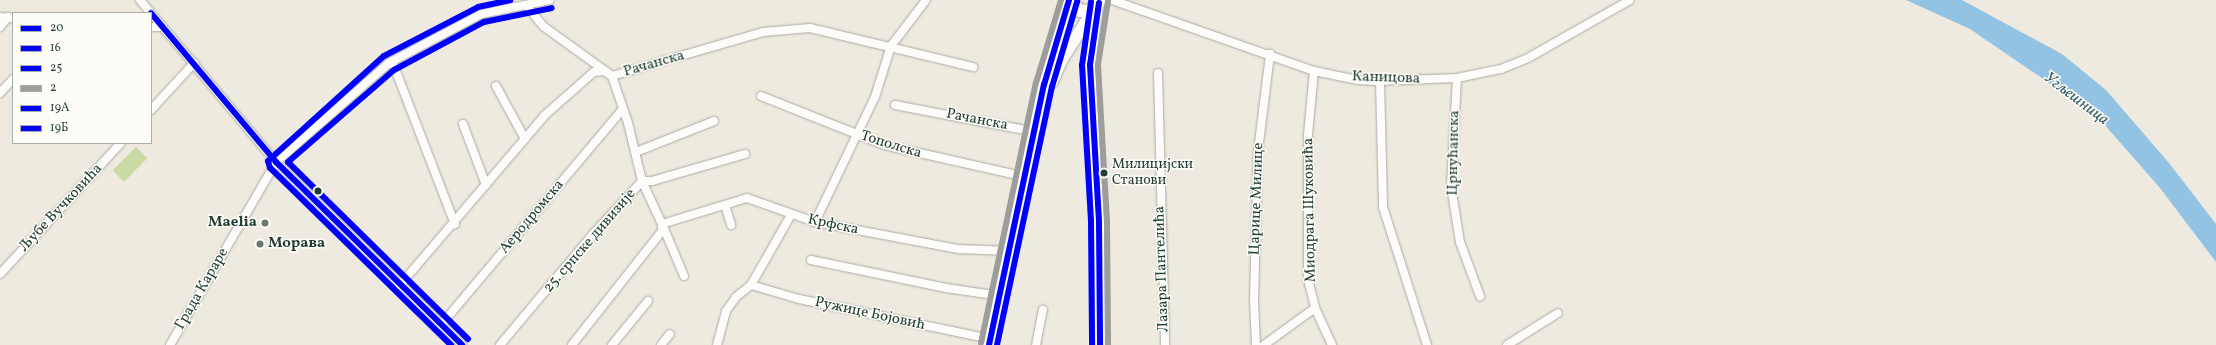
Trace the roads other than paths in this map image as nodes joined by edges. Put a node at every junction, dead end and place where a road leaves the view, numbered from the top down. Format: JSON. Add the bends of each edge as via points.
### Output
{"nodes":[{"id":1,"x":140,"y":0,"type":"edge"},
{"id":2,"x":550,"y":0,"type":"edge"},
{"id":3,"x":926,"y":0,"type":"edge"},
{"id":4,"x":1070,"y":0,"type":"edge"},
{"id":5,"x":1112,"y":0,"type":"edge"},
{"id":6,"x":1630,"y":0,"type":"edge"},
{"id":7,"x":520,"y":4,"type":"edge"},
{"id":8,"x":1097,"y":4,"type":"edge"},
{"id":9,"x":150,"y":12,"type":"edge"},
{"id":10,"x":152,"y":15,"type":"edge"},
{"id":11,"x":7,"y":17,"type":"edge"},
{"id":12,"x":0,"y":27,"type":"edge"},
{"id":13,"x":152,"y":27,"type":"edge"},
{"id":14,"x":163,"y":28,"type":"junction"},
{"id":15,"x":891,"y":46,"type":"junction"},
{"id":16,"x":1270,"y":54,"type":"junction"},
{"id":17,"x":392,"y":61,"type":"junction"},
{"id":18,"x":194,"y":63,"type":"junction"},
{"id":19,"x":973,"y":67,"type":"dead end"},
{"id":20,"x":1314,"y":71,"type":"junction"},
{"id":21,"x":1158,"y":74,"type":"dead end"},
{"id":22,"x":612,"y":76,"type":"junction"},
{"id":23,"x":1457,"y":78,"type":"junction"},
{"id":24,"x":12,"y":80,"type":"edge"},
{"id":25,"x":1380,"y":81,"type":"junction"},
{"id":26,"x":496,"y":86,"type":"dead end"},
{"id":27,"x":0,"y":93,"type":"edge"},
{"id":28,"x":761,"y":96,"type":"dead end"},
{"id":29,"x":895,"y":104,"type":"dead end"},
{"id":30,"x":152,"y":109,"type":"edge"},
{"id":31,"x":623,"y":109,"type":"junction"},
{"id":32,"x":1040,"y":113,"type":"junction"},
{"id":33,"x":714,"y":121,"type":"dead end"},
{"id":34,"x":463,"y":124,"type":"dead end"},
{"id":35,"x":1035,"y":132,"type":"junction"},
{"id":36,"x":855,"y":134,"type":"junction"},
{"id":37,"x":525,"y":139,"type":"junction"},
{"id":38,"x":120,"y":144,"type":"edge"},
{"id":39,"x":636,"y":152,"type":"junction"},
{"id":40,"x":745,"y":154,"type":"dead end"},
{"id":41,"x":276,"y":162,"type":"junction"},
{"id":42,"x":1026,"y":177,"type":"junction"},
{"id":43,"x":642,"y":182,"type":"junction"},
{"id":44,"x":486,"y":185,"type":"junction"},
{"id":45,"x":725,"y":204,"type":"junction"},
{"id":46,"x":791,"y":215,"type":"junction"},
{"id":47,"x":815,"y":222,"type":"junction"},
{"id":48,"x":455,"y":224,"type":"junction"},
{"id":49,"x":731,"y":225,"type":"dead end"},
{"id":50,"x":662,"y":228,"type":"junction"},
{"id":51,"x":1010,"y":251,"type":"junction"},
{"id":52,"x":810,"y":260,"type":"dead end"},
{"id":53,"x":0,"y":274,"type":"edge"},
{"id":54,"x":684,"y":276,"type":"dead end"},
{"id":55,"x":400,"y":285,"type":"junction"},
{"id":56,"x":751,"y":285,"type":"junction"},
{"id":57,"x":1000,"y":296,"type":"junction"},
{"id":58,"x":1480,"y":296,"type":"dead end"},
{"id":59,"x":648,"y":301,"type":"dead end"},
{"id":60,"x":1315,"y":308,"type":"junction"},
{"id":61,"x":1043,"y":310,"type":"dead end"},
{"id":62,"x":1558,"y":313,"type":"dead end"},
{"id":63,"x":441,"y":325,"type":"junction"},
{"id":64,"x":670,"y":334,"type":"dead end"},
{"id":65,"x":990,"y":342,"type":"edge"},
{"id":66,"x":170,"y":345,"type":"edge"},
{"id":67,"x":462,"y":345,"type":"edge"},
{"id":68,"x":500,"y":345,"type":"edge"},
{"id":69,"x":572,"y":345,"type":"edge"},
{"id":70,"x":612,"y":345,"type":"edge"},
{"id":71,"x":661,"y":345,"type":"edge"},
{"id":72,"x":717,"y":345,"type":"edge"},
{"id":73,"x":1036,"y":345,"type":"edge"},
{"id":74,"x":1100,"y":345,"type":"edge"},
{"id":75,"x":1165,"y":345,"type":"edge"},
{"id":76,"x":1256,"y":345,"type":"edge"},
{"id":77,"x":1264,"y":345,"type":"edge"},
{"id":78,"x":1332,"y":345,"type":"edge"},
{"id":79,"x":1427,"y":345,"type":"edge"},
{"id":80,"x":1507,"y":345,"type":"edge"}],
"edges":[{"from":1,"to":9,"type":"street"},
{"from":2,"to":7,"type":"street","name":"Града Караре"},
{"from":3,"to":15,"type":"street"},
{"from":4,"to":8,"type":"main road","via":[[1080,11]]},
{"from":4,"to":32,"type":"main road","via":[[1044,85]]},
{"from":5,"to":16,"type":"street","name":"Каницова"},
{"from":6,"to":23,"type":"street","name":"Каницова","via":[[1528,58],[1502,69]]},
{"from":7,"to":17,"type":"street","name":"Града Караре","via":[[481,14]]},
{"from":7,"to":22,"type":"street","via":[[543,26]]},
{"from":8,"to":32,"type":"main road","via":[[1062,58]]},
{"from":8,"to":74,"type":"street","via":[[1090,65],[1099,223]]},
{"from":10,"to":14,"type":"street"},
{"from":11,"to":12,"type":"street"},
{"from":13,"to":14,"type":"street"},
{"from":14,"to":18,"type":"street"},
{"from":15,"to":19,"type":"street","name":"Рачанска"},
{"from":15,"to":22,"type":"street","name":"Рачанска","via":[[810,28],[776,30]]},
{"from":15,"to":36,"type":"street","via":[[875,97]]},
{"from":16,"to":20,"type":"street","name":"Каницова"},
{"from":16,"to":76,"type":"street","name":"Царице Милице","via":[[1258,151],[1254,301]]},
{"from":17,"to":41,"type":"street","name":"Града Караре"},
{"from":17,"to":48,"type":"street"},
{"from":18,"to":30,"type":"street"},
{"from":18,"to":41,"type":"street"},
{"from":20,"to":25,"type":"street","name":"Каницова","via":[[1358,80]]},
{"from":20,"to":60,"type":"street","name":"Миодрага Шуковића","via":[[1308,135],[1308,271]]},
{"from":21,"to":75,"type":"street","name":"Лазара Пантелића"},
{"from":22,"to":31,"type":"street"},
{"from":22,"to":37,"type":"street","name":"Рачанска","via":[[604,71],[594,72],[559,101]]},
{"from":23,"to":25,"type":"street","name":"Каницова"},
{"from":23,"to":58,"type":"street","name":"Црнућанска","via":[[1451,186],[1460,242]]},
{"from":24,"to":27,"type":"street"},
{"from":25,"to":79,"type":"street","via":[[1383,207]]},
{"from":26,"to":37,"type":"street"},
{"from":28,"to":36,"type":"street","name":"Тополска"},
{"from":29,"to":35,"type":"street","name":"Рачанска"},
{"from":31,"to":39,"type":"street"},
{"from":31,"to":63,"type":"street","name":"Аеродромска"},
{"from":32,"to":35,"type":"main road"},
{"from":33,"to":39,"type":"street"},
{"from":34,"to":44,"type":"street"},
{"from":35,"to":42,"type":"main road"},
{"from":36,"to":42,"type":"street","name":"Тополска","via":[[920,155]]},
{"from":36,"to":47,"type":"street"},
{"from":37,"to":44,"type":"street","name":"Рачанска"},
{"from":38,"to":53,"type":"street","name":"Љубе Вучковића"},
{"from":39,"to":43,"type":"street"},
{"from":40,"to":43,"type":"street","name":"25. српске дивизије"},
{"from":41,"to":55,"type":"street"},
{"from":41,"to":66,"type":"street","name":"Града Караре"},
{"from":42,"to":51,"type":"main road"},
{"from":43,"to":50,"type":"street"},
{"from":43,"to":68,"type":"street","name":"25. српске дивизије","via":[[593,234]]},
{"from":44,"to":48,"type":"street","name":"Рачанска"},
{"from":45,"to":46,"type":"street","name":"Крфска","via":[[747,198]]},
{"from":45,"to":49,"type":"street"},
{"from":45,"to":50,"type":"street","name":"Крфска"},
{"from":46,"to":47,"type":"street","name":"Крфска"},
{"from":46,"to":56,"type":"street"},
{"from":47,"to":51,"type":"street","name":"Крфска","via":[[958,249]]},
{"from":48,"to":55,"type":"street","name":"Рачанска"},
{"from":50,"to":54,"type":"street"},
{"from":50,"to":69,"type":"street"},
{"from":51,"to":57,"type":"main road"},
{"from":52,"to":57,"type":"street","via":[[946,288]]},
{"from":55,"to":63,"type":"street"},
{"from":56,"to":65,"type":"street","name":"Ружице Бојовић","via":[[799,299]]},
{"from":56,"to":72,"type":"street","via":[[736,297],[726,311]]},
{"from":57,"to":65,"type":"main road"},
{"from":59,"to":70,"type":"street"},
{"from":60,"to":77,"type":"street"},
{"from":60,"to":78,"type":"street","name":"Миодрага Шуковића"},
{"from":61,"to":73,"type":"street"},
{"from":62,"to":80,"type":"street"},
{"from":63,"to":67,"type":"street"},
{"from":64,"to":71,"type":"street"}]}
